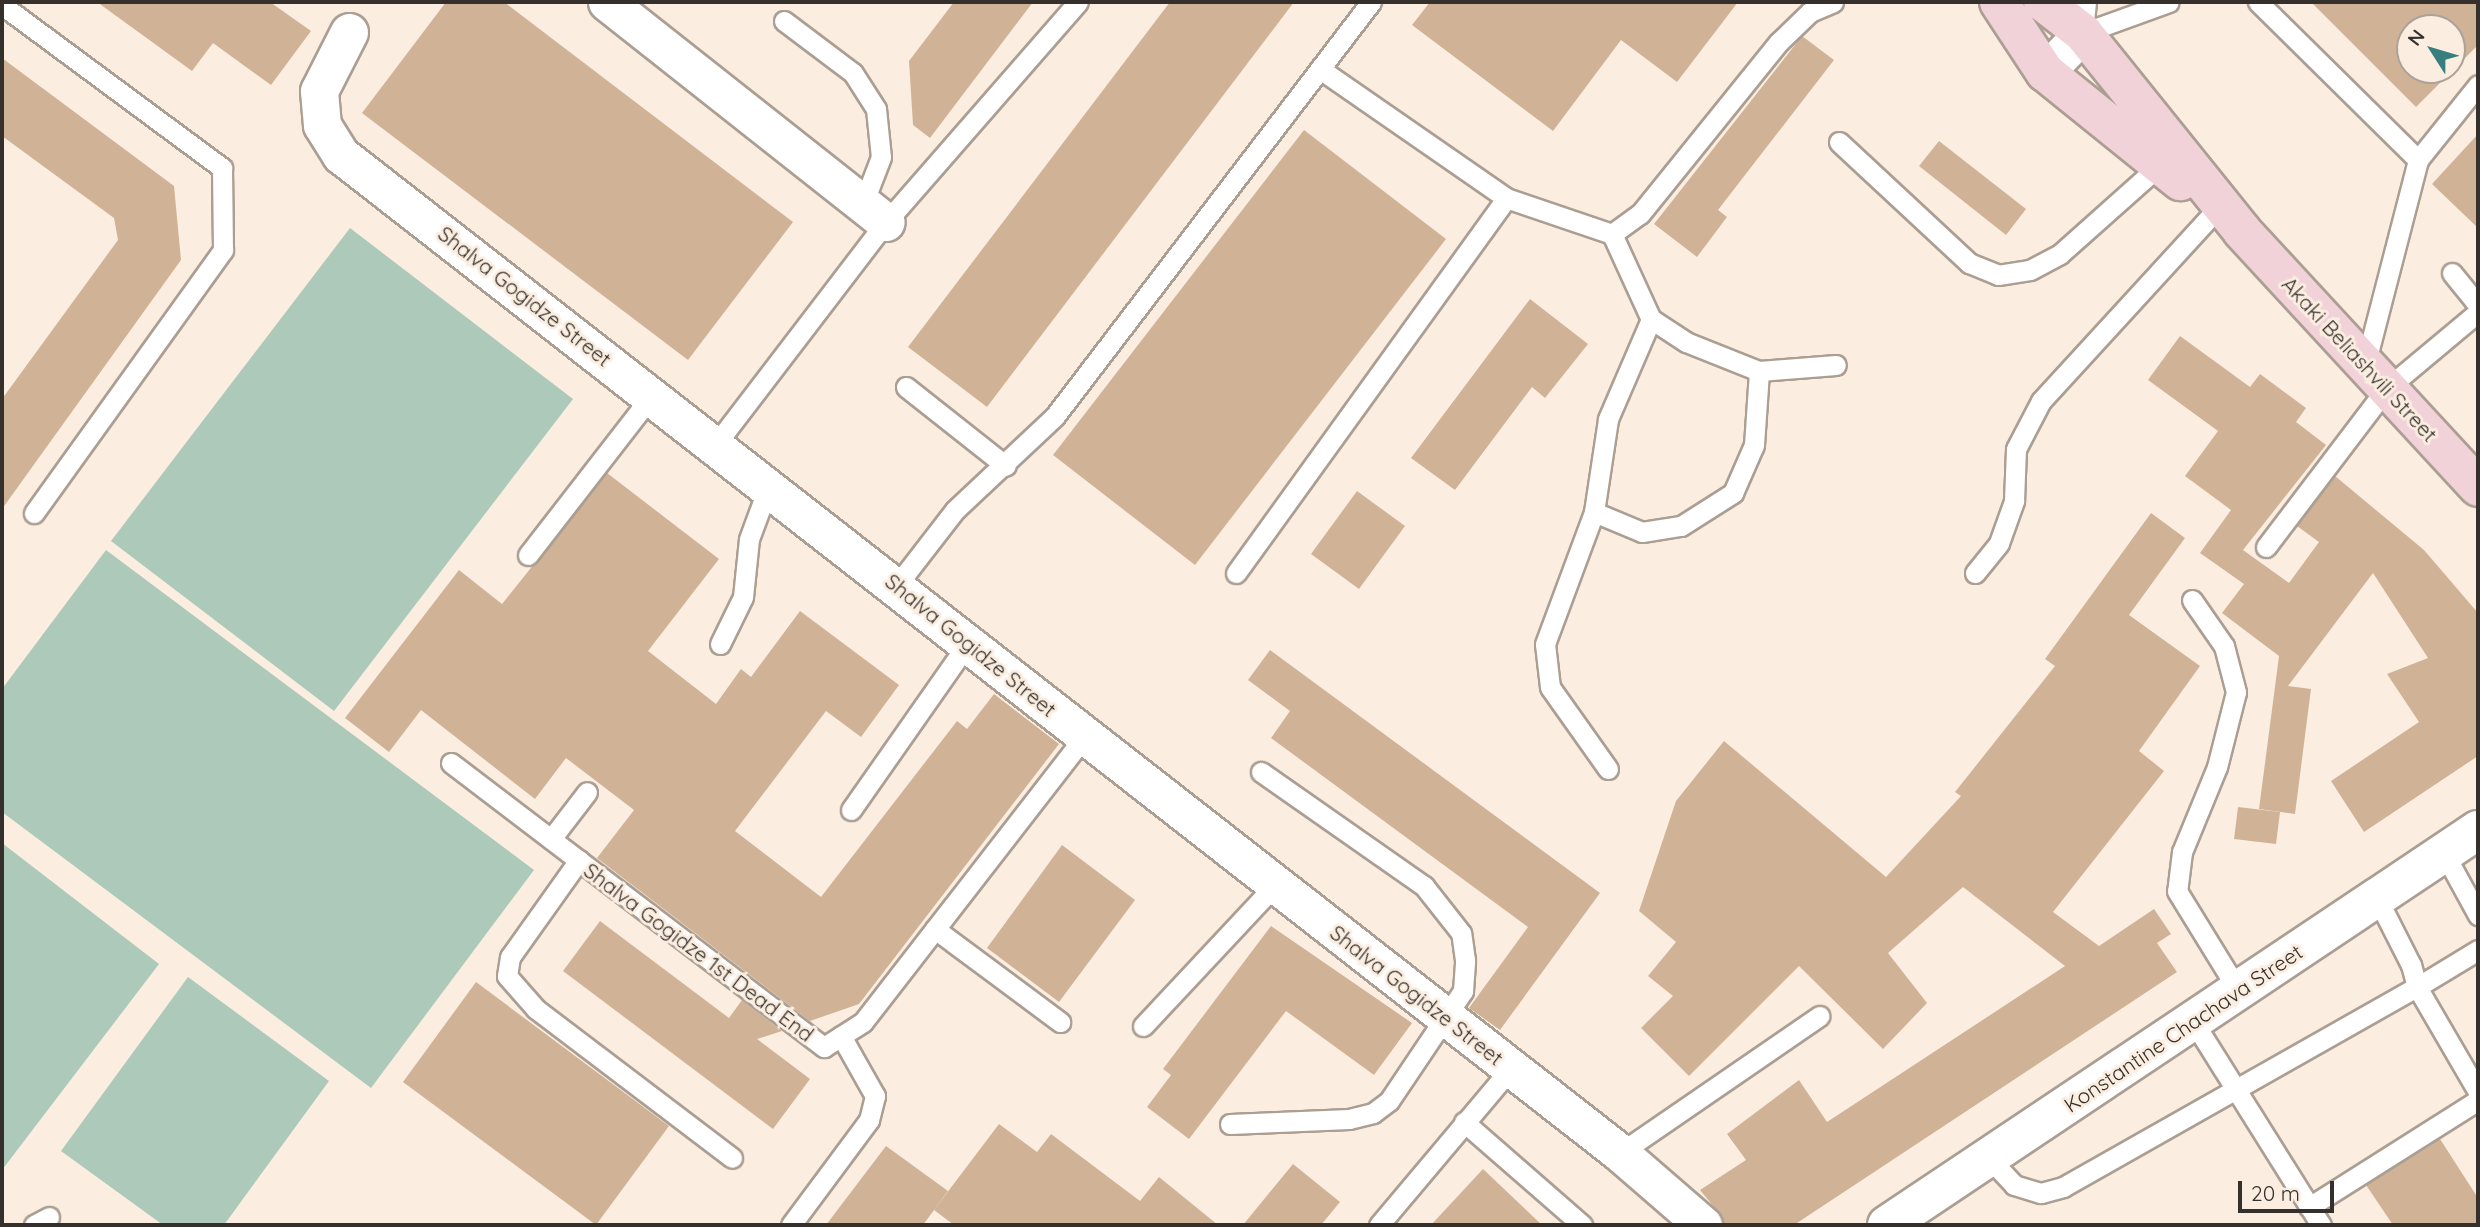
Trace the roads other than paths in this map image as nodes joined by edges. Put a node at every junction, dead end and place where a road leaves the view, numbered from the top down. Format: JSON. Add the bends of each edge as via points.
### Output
{"nodes":[{"id":1,"x":607,"y":2,"type":"edge"},
{"id":2,"x":1078,"y":2,"type":"edge"},
{"id":3,"x":1371,"y":2,"type":"edge"},
{"id":4,"x":1833,"y":2,"type":"edge"},
{"id":5,"x":1999,"y":2,"type":"edge"},
{"id":6,"x":2043,"y":2,"type":"edge"},
{"id":7,"x":2169,"y":2,"type":"edge"},
{"id":8,"x":2258,"y":2,"type":"edge"},
{"id":9,"x":2,"y":5,"type":"edge"},
{"id":10,"x":2085,"y":17,"type":"edge"},
{"id":11,"x":783,"y":21,"type":"dead end"},
{"id":12,"x":349,"y":32,"type":"dead end"},
{"id":13,"x":1320,"y":69,"type":"junction"},
{"id":14,"x":2045,"y":72,"type":"junction"},
{"id":15,"x":2478,"y":85,"type":"edge"},
{"id":16,"x":1839,"y":142,"type":"dead end"},
{"id":17,"x":2418,"y":160,"type":"junction"},
{"id":18,"x":2161,"y":165,"type":"junction"},
{"id":19,"x":1506,"y":198,"type":"junction"},
{"id":20,"x":875,"y":213,"type":"junction"},
{"id":21,"x":2229,"y":220,"type":"junction"},
{"id":22,"x":1612,"y":234,"type":"junction"},
{"id":23,"x":2452,"y":273,"type":"dead end"},
{"id":24,"x":2478,"y":304,"type":"edge"},
{"id":25,"x":2478,"y":312,"type":"edge"},
{"id":26,"x":1651,"y":319,"type":"junction"},
{"id":27,"x":1836,"y":365,"type":"dead end"},
{"id":28,"x":1759,"y":372,"type":"junction"},
{"id":29,"x":2376,"y":377,"type":"junction"},
{"id":30,"x":906,"y":387,"type":"dead end"},
{"id":31,"x":653,"y":394,"type":"junction"},
{"id":32,"x":716,"y":444,"type":"junction"},
{"id":33,"x":1006,"y":466,"type":"junction"},
{"id":34,"x":769,"y":485,"type":"junction"},
{"id":35,"x":2478,"y":487,"type":"edge"},
{"id":36,"x":1594,"y":512,"type":"junction"},
{"id":37,"x":34,"y":513,"type":"dead end"},
{"id":38,"x":2266,"y":547,"type":"dead end"},
{"id":39,"x":528,"y":555,"type":"dead end"},
{"id":40,"x":1236,"y":573,"type":"dead end"},
{"id":41,"x":1975,"y":573,"type":"dead end"},
{"id":42,"x":897,"y":585,"type":"junction"},
{"id":43,"x":2192,"y":600,"type":"dead end"},
{"id":44,"x":968,"y":643,"type":"junction"},
{"id":45,"x":720,"y":644,"type":"dead end"},
{"id":46,"x":1084,"y":737,"type":"junction"},
{"id":47,"x":451,"y":764,"type":"dead end"},
{"id":48,"x":1608,"y":769,"type":"dead end"},
{"id":49,"x":1261,"y":772,"type":"dead end"},
{"id":50,"x":587,"y":792,"type":"dead end"},
{"id":51,"x":851,"y":810,"type":"dead end"},
{"id":52,"x":2478,"y":830,"type":"edge"},
{"id":53,"x":551,"y":839,"type":"junction"},
{"id":54,"x":2444,"y":853,"type":"junction"},
{"id":55,"x":579,"y":860,"type":"junction"},
{"id":56,"x":1275,"y":885,"type":"junction"},
{"id":57,"x":2376,"y":898,"type":"junction"},
{"id":58,"x":2478,"y":915,"type":"edge"},
{"id":59,"x":935,"y":929,"type":"junction"},
{"id":60,"x":2478,"y":950,"type":"edge"},
{"id":61,"x":2417,"y":987,"type":"junction"},
{"id":62,"x":2238,"y":990,"type":"junction"},
{"id":63,"x":1819,"y":1016,"type":"dead end"},
{"id":64,"x":1446,"y":1017,"type":"junction"},
{"id":65,"x":2193,"y":1021,"type":"junction"},
{"id":66,"x":1060,"y":1022,"type":"dead end"},
{"id":67,"x":1143,"y":1026,"type":"dead end"},
{"id":68,"x":841,"y":1036,"type":"junction"},
{"id":69,"x":1511,"y":1068,"type":"junction"},
{"id":70,"x":2236,"y":1090,"type":"junction"},
{"id":71,"x":2478,"y":1092,"type":"edge"},
{"id":72,"x":2478,"y":1100,"type":"edge"},
{"id":73,"x":1464,"y":1122,"type":"junction"},
{"id":74,"x":1230,"y":1124,"type":"dead end"},
{"id":75,"x":1620,"y":1153,"type":"junction"},
{"id":76,"x":732,"y":1158,"type":"dead end"},
{"id":77,"x":1989,"y":1158,"type":"junction"},
{"id":78,"x":2309,"y":1207,"type":"junction"},
{"id":79,"x":791,"y":1225,"type":"edge"},
{"id":80,"x":1380,"y":1225,"type":"edge"},
{"id":81,"x":1582,"y":1225,"type":"edge"},
{"id":82,"x":1703,"y":1225,"type":"edge"},
{"id":83,"x":1888,"y":1225,"type":"edge"},
{"id":84,"x":2321,"y":1225,"type":"edge"}],
"edges":[{"from":1,"to":20,"type":"street"},
{"from":2,"to":20,"type":"lane"},
{"from":3,"to":13,"type":"lane"},
{"from":4,"to":22,"type":"lane","via":[[1810,12],[1779,41],[1640,214]]},
{"from":5,"to":14,"type":"main road","name":"Akaki Beliashvili Street"},
{"from":6,"to":10,"type":"main road","name":"Akaki Beliashvili Street"},
{"from":7,"to":10,"type":"lane"},
{"from":8,"to":17,"type":"lane"},
{"from":9,"to":37,"type":"lane","via":[[222,168],[223,250]]},
{"from":10,"to":14,"type":"street"},
{"from":10,"to":21,"type":"main road","name":"Akaki Beliashvili Street"},
{"from":11,"to":20,"type":"lane","via":[[853,73],[876,109],[881,157]]},
{"from":12,"to":31,"type":"street","name":"Shalva Gogidze Street","via":[[319,91],[322,125],[341,155]]},
{"from":13,"to":19,"type":"lane"},
{"from":13,"to":33,"type":"lane","via":[[1055,416]]},
{"from":14,"to":18,"type":"main road","name":"Akaki Beliashvili Street"},
{"from":15,"to":17,"type":"lane"},
{"from":16,"to":18,"type":"lane","via":[[1969,263],[1998,275],[2030,270],[2060,254]]},
{"from":17,"to":29,"type":"lane"},
{"from":18,"to":21,"type":"main road","name":"Akaki Beliashvili Street"},
{"from":19,"to":22,"type":"lane"},
{"from":19,"to":40,"type":"lane"},
{"from":20,"to":32,"type":"lane"},
{"from":21,"to":29,"type":"main road","name":"Akaki Beliashvili Street"},
{"from":21,"to":41,"type":"lane","via":[[2041,401],[2016,449],[2014,501],[1998,543]]},
{"from":22,"to":26,"type":"lane"},
{"from":23,"to":24,"type":"lane"},
{"from":25,"to":29,"type":"lane"},
{"from":26,"to":28,"type":"lane","via":[[1714,356]]},
{"from":26,"to":36,"type":"lane","via":[[1608,419]]},
{"from":27,"to":28,"type":"lane"},
{"from":28,"to":36,"type":"lane","via":[[1754,445],[1733,493],[1681,526],[1642,532]]},
{"from":29,"to":35,"type":"main road","name":"Akaki Beliashvili Street"},
{"from":29,"to":38,"type":"lane"},
{"from":30,"to":33,"type":"lane"},
{"from":31,"to":32,"type":"street","name":"Shalva Gogidze Street"},
{"from":31,"to":39,"type":"lane"},
{"from":32,"to":34,"type":"street","name":"Shalva Gogidze Street"},
{"from":33,"to":42,"type":"lane","via":[[955,510]]},
{"from":34,"to":42,"type":"street","name":"Shalva Gogidze Street"},
{"from":34,"to":45,"type":"lane","via":[[749,539],[743,597]]},
{"from":36,"to":48,"type":"lane","via":[[1545,644],[1550,687]]},
{"from":42,"to":44,"type":"street","name":"Shalva Gogidze Street"},
{"from":43,"to":62,"type":"lane","via":[[2224,646],[2236,692],[2217,767],[2182,852],[2177,891]]},
{"from":44,"to":46,"type":"street","name":"Shalva Gogidze Street"},
{"from":44,"to":51,"type":"lane"},
{"from":46,"to":56,"type":"street","name":"Shalva Gogidze Street"},
{"from":46,"to":59,"type":"lane","name":"Shalva Gogidze 1st Dead End"},
{"from":47,"to":53,"type":"lane","name":"Shalva Gogidze 1st Dead End"},
{"from":49,"to":64,"type":"lane","via":[[1424,886],[1443,908],[1461,933],[1465,960],[1462,991]]},
{"from":50,"to":53,"type":"lane"},
{"from":52,"to":54,"type":"street","name":"Konstantine Chachava Street"},
{"from":53,"to":55,"type":"lane","name":"Shalva Gogidze 1st Dead End"},
{"from":54,"to":57,"type":"street","name":"Konstantine Chachava Street"},
{"from":54,"to":58,"type":"lane"},
{"from":55,"to":68,"type":"lane","name":"Shalva Gogidze 1st Dead End","via":[[824,1048]]},
{"from":55,"to":76,"type":"lane","via":[[510,957],[507,976],[536,1009]]},
{"from":56,"to":64,"type":"street","name":"Shalva Gogidze Street"},
{"from":56,"to":67,"type":"lane"},
{"from":57,"to":61,"type":"lane","via":[[2411,965]]},
{"from":57,"to":62,"type":"street","name":"Konstantine Chachava Street"},
{"from":59,"to":66,"type":"lane"},
{"from":59,"to":68,"type":"lane","name":"Shalva Gogidze 1st Dead End","via":[[863,1022]]},
{"from":60,"to":61,"type":"lane"},
{"from":61,"to":70,"type":"lane"},
{"from":61,"to":71,"type":"lane"},
{"from":62,"to":65,"type":"street","name":"Konstantine Chachava Street"},
{"from":63,"to":75,"type":"lane"},
{"from":64,"to":69,"type":"street","name":"Shalva Gogidze Street"},
{"from":64,"to":74,"type":"lane","via":[[1389,1101],[1373,1113],[1349,1119]]},
{"from":65,"to":70,"type":"lane"},
{"from":65,"to":77,"type":"street","name":"Konstantine Chachava Street"},
{"from":68,"to":79,"type":"lane","via":[[875,1096],[869,1120]]},
{"from":69,"to":73,"type":"lane"},
{"from":69,"to":75,"type":"street","name":"Shalva Gogidze Street"},
{"from":70,"to":77,"type":"lane","via":[[2063,1187],[2041,1194],[2014,1185]]},
{"from":70,"to":78,"type":"lane"},
{"from":72,"to":78,"type":"lane"},
{"from":73,"to":80,"type":"lane"},
{"from":73,"to":81,"type":"lane"},
{"from":75,"to":82,"type":"street","name":"Shalva Gogidze Street"},
{"from":77,"to":83,"type":"street","name":"Konstantine Chachava Street"},
{"from":78,"to":84,"type":"lane"}]}
